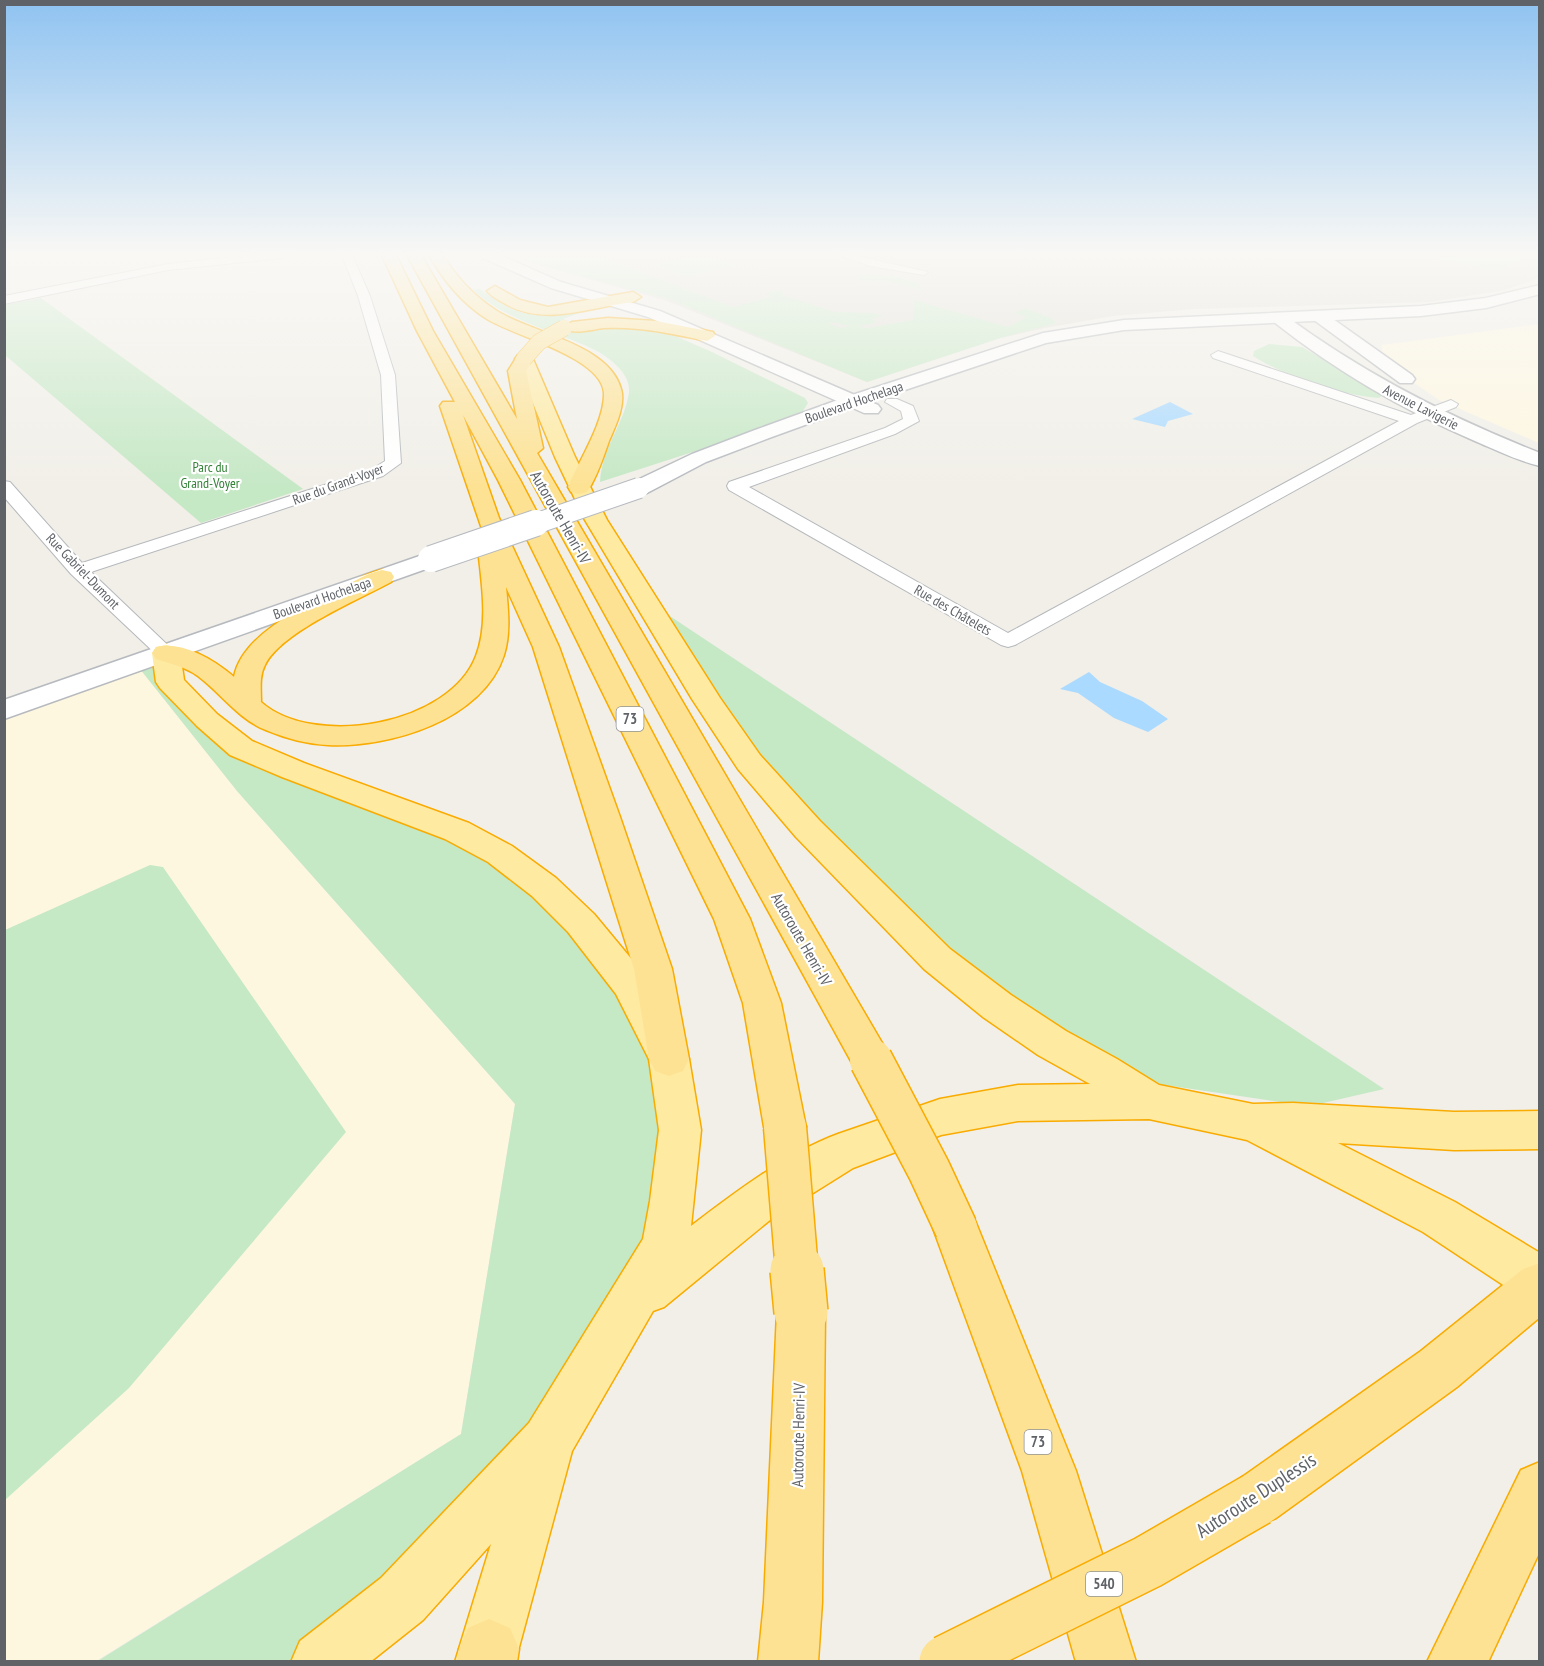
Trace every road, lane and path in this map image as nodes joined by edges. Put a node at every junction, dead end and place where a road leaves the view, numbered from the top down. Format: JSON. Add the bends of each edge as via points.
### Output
{"nodes":[{"id":1,"x":375,"y":333,"type":"edge"},
{"id":2,"x":426,"y":333,"type":"edge"},
{"id":3,"x":426,"y":333,"type":"edge"},
{"id":4,"x":457,"y":333,"type":"edge"},
{"id":5,"x":526,"y":333,"type":"edge"},
{"id":6,"x":558,"y":333,"type":"edge"},
{"id":7,"x":692,"y":333,"type":"edge"},
{"id":8,"x":700,"y":333,"type":"edge"},
{"id":9,"x":726,"y":333,"type":"edge"},
{"id":10,"x":1071,"y":333,"type":"edge"},
{"id":11,"x":1176,"y":333,"type":"edge"},
{"id":12,"x":1298,"y":333,"type":"edge"},
{"id":13,"x":1342,"y":333,"type":"edge"},
{"id":14,"x":707,"y":336,"type":"junction"},
{"id":15,"x":1218,"y":355,"type":"dead end"},
{"id":16,"x":524,"y":359,"type":"junction"},
{"id":17,"x":873,"y":402,"type":"junction"},
{"id":18,"x":1423,"y":403,"type":"junction"},
{"id":19,"x":890,"y":431,"type":"junction"},
{"id":20,"x":1539,"y":443,"type":"edge"},
{"id":21,"x":1539,"y":460,"type":"edge"},
{"id":22,"x":538,"y":477,"type":"junction"},
{"id":23,"x":4,"y":486,"type":"edge"},
{"id":24,"x":579,"y":487,"type":"junction"},
{"id":25,"x":488,"y":518,"type":"junction"},
{"id":26,"x":78,"y":570,"type":"junction"},
{"id":27,"x":382,"y":577,"type":"junction"},
{"id":28,"x":166,"y":653,"type":"junction"},
{"id":29,"x":247,"y":704,"type":"junction"},
{"id":30,"x":4,"y":710,"type":"edge"},
{"id":31,"x":669,"y":1059,"type":"junction"},
{"id":32,"x":1149,"y":1101,"type":"junction"},
{"id":33,"x":1253,"y":1123,"type":"junction"},
{"id":34,"x":1539,"y":1130,"type":"edge"},
{"id":35,"x":1539,"y":1281,"type":"edge"},
{"id":36,"x":1539,"y":1286,"type":"edge"},
{"id":37,"x":630,"y":1304,"type":"junction"},
{"id":38,"x":548,"y":1442,"type":"junction"},
{"id":39,"x":1539,"y":1489,"type":"edge"},
{"id":40,"x":487,"y":1657,"type":"edge"},
{"id":41,"x":321,"y":1662,"type":"edge"},
{"id":42,"x":788,"y":1662,"type":"edge"},
{"id":43,"x":946,"y":1662,"type":"edge"},
{"id":44,"x":1106,"y":1662,"type":"edge"},
{"id":45,"x":1457,"y":1662,"type":"edge"}],
"edges":[{"from":1,"to":26,"type":"street","name":"Rue du Grand-Voyer","via":[[387,375],[393,463],[377,473]]},
{"from":2,"to":25,"type":"highway"},
{"from":3,"to":42,"type":"highway","name":"Autoroute Henri-IV","number":"73","bridge":true,"via":[[509,480],[732,919],[762,1003],[785,1127],[801,1312],[794,1602]]},
{"from":4,"to":22,"type":"highway","name":"Autoroute Henri-IV","number":"73"},
{"from":5,"to":24,"type":"highway","via":[[589,360],[611,381],[610,412]]},
{"from":6,"to":16,"type":"highway","bridge":true,"via":[[539,342]]},
{"from":7,"to":14,"type":"highway"},
{"from":8,"to":14,"type":"main road"},
{"from":9,"to":17,"type":"main road"},
{"from":10,"to":17,"type":"main road","name":"Boulevard Hochelaga","via":[[1006,349]]},
{"from":11,"to":17,"type":"main road","name":"Boulevard Hochelaga","via":[[1093,340],[1047,349]]},
{"from":12,"to":18,"type":"main road","name":"Avenue Lavigerie","via":[[1355,371]]},
{"from":13,"to":18,"type":"main road","name":"Avenue Lavigerie","via":[[1399,375]]},
{"from":14,"to":17,"type":"main road"},
{"from":15,"to":18,"type":"street"},
{"from":16,"to":22,"type":"highway","via":[[517,371]]},
{"from":16,"to":24,"type":"highway"},
{"from":17,"to":19,"type":"street","via":[[893,424]]},
{"from":17,"to":19,"type":"street","name":"Rue des Châtelets","via":[[908,409],[911,421]]},
{"from":17,"to":27,"type":"main road","name":"Boulevard Hochelaga","bridge":true,"via":[[715,469],[639,488]]},
{"from":18,"to":19,"type":"street","name":"Rue des Châtelets","via":[[1008,640],[735,486]]},
{"from":18,"to":20,"type":"main road","name":"Avenue Lavigerie","via":[[1451,404]]},
{"from":18,"to":21,"type":"main road","name":"Avenue Lavigerie","via":[[1488,441]]},
{"from":22,"to":44,"type":"highway","name":"Autoroute Henri-IV","number":"73","bridge":true,"via":[[871,1060],[929,1170],[956,1228],[1049,1471]]},
{"from":23,"to":26,"type":"street","name":"Rue Gabriel-Dumont"},
{"from":24,"to":32,"type":"highway","via":[[706,699],[749,762],[808,829],[937,959],[997,1006]]},
{"from":25,"to":29,"type":"highway","via":[[495,630],[491,655],[481,678],[462,695],[417,720],[378,731],[336,736],[297,730],[264,719]]},
{"from":25,"to":31,"type":"highway","via":[[546,647],[604,817],[653,969]]},
{"from":26,"to":28,"type":"street","name":"Rue Gabriel-Dumont"},
{"from":27,"to":28,"type":"main road","name":"Boulevard Hochelaga"},
{"from":27,"to":29,"type":"highway","via":[[282,631],[262,648],[247,679]]},
{"from":28,"to":29,"type":"highway","via":[[200,665]]},
{"from":28,"to":30,"type":"main road","name":"Boulevard Hochelaga"},
{"from":28,"to":31,"type":"highway","via":[[170,682],[241,748],[457,831],[500,854],[544,887],[581,923],[630,984]]},
{"from":31,"to":37,"type":"highway","via":[[680,1130],[673,1201],[664,1246]]},
{"from":32,"to":33,"type":"highway"},
{"from":32,"to":37,"type":"highway","via":[[1018,1103],[940,1117],[838,1154],[754,1205]]},
{"from":33,"to":34,"type":"highway","via":[[1454,1131]]},
{"from":33,"to":35,"type":"highway","via":[[1417,1206]]},
{"from":36,"to":43,"type":"highway","name":"Autoroute Duplessis","number":"540","bridge":true,"via":[[1439,1369],[1257,1498],[1148,1562]]},
{"from":37,"to":38,"type":"highway"},
{"from":38,"to":40,"type":"highway"},
{"from":38,"to":41,"type":"highway","via":[[402,1599]]},
{"from":39,"to":45,"type":"highway"}]}
